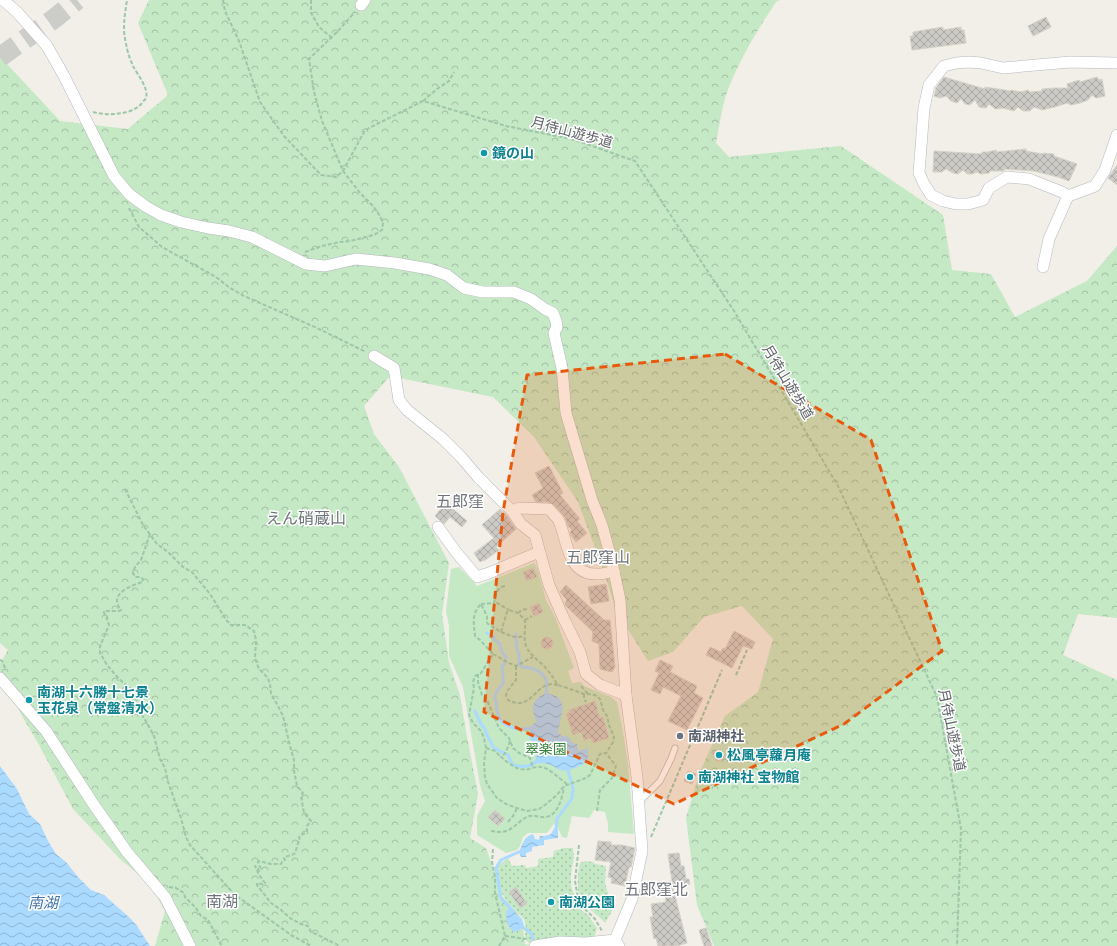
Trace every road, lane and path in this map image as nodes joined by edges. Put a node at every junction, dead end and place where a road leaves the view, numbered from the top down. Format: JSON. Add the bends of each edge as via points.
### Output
{"nodes":[{"id":1,"x":3,"y":0,"type":"edge"},
{"id":2,"x":127,"y":0,"type":"edge"},
{"id":3,"x":223,"y":0,"type":"edge"},
{"id":4,"x":310,"y":0,"type":"edge"},
{"id":5,"x":363,"y":2,"type":"edge"},
{"id":6,"x":332,"y":38,"type":"junction"},
{"id":7,"x":1117,"y":63,"type":"edge"},
{"id":8,"x":454,"y":72,"type":"dead end"},
{"id":9,"x":423,"y":101,"type":"junction"},
{"id":10,"x":82,"y":110,"type":"junction"},
{"id":11,"x":1117,"y":135,"type":"edge"},
{"id":12,"x":342,"y":171,"type":"junction"},
{"id":13,"x":1068,"y":196,"type":"junction"},
{"id":14,"x":129,"y":207,"type":"dead end"},
{"id":15,"x":291,"y":257,"type":"junction"},
{"id":16,"x":1043,"y":267,"type":"dead end"},
{"id":17,"x":374,"y":356,"type":"joint"},
{"id":18,"x":125,"y":489,"type":"dead end"},
{"id":19,"x":512,"y":511,"type":"junction"},
{"id":20,"x":438,"y":527,"type":"dead end"},
{"id":21,"x":150,"y":534,"type":"junction"},
{"id":22,"x":540,"y":552,"type":"junction"},
{"id":23,"x":614,"y":571,"type":"junction"},
{"id":24,"x":505,"y":586,"type":"dead end"},
{"id":25,"x":494,"y":603,"type":"junction"},
{"id":26,"x":481,"y":604,"type":"junction"},
{"id":27,"x":527,"y":609,"type":"dead end"},
{"id":28,"x":509,"y":610,"type":"junction"},
{"id":29,"x":518,"y":613,"type":"junction"},
{"id":30,"x":532,"y":616,"type":"dead end"},
{"id":31,"x":525,"y":620,"type":"junction"},
{"id":32,"x":501,"y":632,"type":"junction"},
{"id":33,"x":524,"y":636,"type":"junction"},
{"id":34,"x":747,"y":650,"type":"dead end"},
{"id":35,"x":493,"y":654,"type":"junction"},
{"id":36,"x":533,"y":657,"type":"junction"},
{"id":37,"x":516,"y":666,"type":"junction"},
{"id":38,"x":722,"y":670,"type":"dead end"},
{"id":39,"x":478,"y":674,"type":"junction"},
{"id":40,"x":736,"y":675,"type":"dead end"},
{"id":41,"x":0,"y":678,"type":"edge"},
{"id":42,"x":558,"y":686,"type":"junction"},
{"id":43,"x":581,"y":686,"type":"dead end"},
{"id":44,"x":586,"y":694,"type":"junction"},
{"id":45,"x":626,"y":695,"type":"junction"},
{"id":46,"x":586,"y":702,"type":"dead end"},
{"id":47,"x":510,"y":741,"type":"junction"},
{"id":48,"x":486,"y":748,"type":"junction"},
{"id":49,"x":675,"y":748,"type":"dead end"},
{"id":50,"x":606,"y":753,"type":"junction"},
{"id":51,"x":502,"y":756,"type":"junction"},
{"id":52,"x":533,"y":768,"type":"junction"},
{"id":53,"x":568,"y":785,"type":"junction"},
{"id":54,"x":564,"y":786,"type":"junction"},
{"id":55,"x":639,"y":802,"type":"junction"},
{"id":56,"x":517,"y":808,"type":"junction"},
{"id":57,"x":597,"y":811,"type":"dead end"},
{"id":58,"x":661,"y":812,"type":"dead end"},
{"id":59,"x":508,"y":822,"type":"dead end"},
{"id":60,"x":491,"y":831,"type":"dead end"},
{"id":61,"x":579,"y":845,"type":"dead end"},
{"id":62,"x":493,"y":849,"type":"dead end"},
{"id":63,"x":159,"y":889,"type":"junction"},
{"id":64,"x":505,"y":936,"type":"junction"},
{"id":65,"x":614,"y":942,"type":"edge"},
{"id":66,"x":190,"y":946,"type":"edge"},
{"id":67,"x":222,"y":946,"type":"edge"},
{"id":68,"x":311,"y":946,"type":"edge"},
{"id":69,"x":340,"y":946,"type":"edge"},
{"id":70,"x":499,"y":946,"type":"edge"},
{"id":71,"x":535,"y":946,"type":"edge"},
{"id":72,"x":957,"y":946,"type":"edge"}],
"edges":[{"from":1,"to":10,"type":"street","via":[[48,46]]},
{"from":2,"to":10,"type":"path","via":[[125,40],[133,66],[146,92],[146,98],[135,109],[123,113]]},
{"from":3,"to":12,"type":"path","via":[[260,102],[284,136],[321,175],[336,177]]},
{"from":4,"to":6,"type":"path","via":[[311,13],[319,27]]},
{"from":5,"to":6,"type":"path"},
{"from":6,"to":12,"type":"path","via":[[309,59],[322,121]]},
{"from":7,"to":13,"type":"street","via":[[1070,62],[1003,68],[981,62],[956,63],[944,66],[929,85],[924,108],[919,173],[931,195],[943,201],[968,204],[983,200],[989,188],[1008,177],[1029,179]]},
{"from":8,"to":9,"type":"path","via":[[449,82]]},
{"from":9,"to":12,"type":"path","via":[[365,130]]},
{"from":9,"to":72,"type":"path","name":"月待山遊歩道","via":[[506,126],[572,139],[635,162],[734,311],[838,486],[937,697],[961,829]]},
{"from":10,"to":15,"type":"street","via":[[114,176],[145,206],[181,222],[252,237]]},
{"from":11,"to":13,"type":"street","via":[[1105,170],[1095,186]]},
{"from":12,"to":15,"type":"path","via":[[380,216],[382,230],[374,235],[322,246]]},
{"from":13,"to":16,"type":"street","via":[[1050,239]]},
{"from":14,"to":17,"type":"path","via":[[139,227],[162,247],[244,296]]},
{"from":15,"to":23,"type":"street","via":[[306,264],[325,266],[356,259],[429,269],[447,275],[464,288],[483,292],[514,292],[553,313],[557,328],[554,333],[562,368],[566,413]]},
{"from":17,"to":19,"type":"street","via":[[394,368],[399,400],[407,410],[462,457]]},
{"from":18,"to":21,"type":"path"},
{"from":19,"to":22,"type":"street","via":[[521,524],[534,535]]},
{"from":19,"to":23,"type":"street","via":[[520,508],[549,509],[558,520],[574,565],[584,572],[598,574]]},
{"from":20,"to":22,"type":"street","via":[[477,577]]},
{"from":21,"to":68,"type":"path","via":[[141,560],[133,573],[135,577],[143,579],[142,582],[118,595],[116,598],[121,610],[104,611],[109,625],[100,646],[100,653],[107,665],[130,688],[151,730],[190,845],[234,894]]},
{"from":21,"to":69,"type":"path","via":[[157,544],[192,572],[231,625],[245,625],[254,631],[255,658],[259,669],[268,678],[271,694],[283,716],[294,760],[297,786],[303,793],[301,796],[304,810],[311,821],[307,826],[307,832],[299,837],[294,854],[285,856],[281,864],[258,862],[261,870],[255,866],[265,883],[263,885],[257,882],[257,885],[271,903],[290,918]]},
{"from":22,"to":45,"type":"street","via":[[549,584],[580,652],[586,674],[600,685]]},
{"from":23,"to":45,"type":"street","via":[[620,600]]},
{"from":24,"to":25,"type":"path","via":[[495,593]]},
{"from":25,"to":26,"type":"path"},
{"from":25,"to":28,"type":"path"},
{"from":26,"to":32,"type":"path","via":[[488,624]]},
{"from":26,"to":35,"type":"path","via":[[476,609],[473,621],[475,636]]},
{"from":27,"to":29,"type":"path"},
{"from":28,"to":29,"type":"path"},
{"from":28,"to":32,"type":"path"},
{"from":29,"to":31,"type":"path"},
{"from":30,"to":31,"type":"path"},
{"from":31,"to":33,"type":"path"},
{"from":32,"to":33,"type":"path","via":[[514,637]]},
{"from":33,"to":36,"type":"path","via":[[526,646]]},
{"from":34,"to":40,"type":"path"},
{"from":35,"to":37,"type":"path"},
{"from":35,"to":39,"type":"path"},
{"from":36,"to":37,"type":"path"},
{"from":36,"to":42,"type":"path","via":[[553,677]]},
{"from":37,"to":42,"type":"path","via":[[516,680],[506,695],[508,700],[514,703],[524,703],[548,685]]},
{"from":38,"to":58,"type":"path"},
{"from":39,"to":47,"type":"path","via":[[482,695],[487,700],[498,728]]},
{"from":39,"to":48,"type":"path","via":[[474,682],[469,715],[481,731]]},
{"from":41,"to":63,"type":"street","via":[[46,731],[127,852]]},
{"from":42,"to":44,"type":"path"},
{"from":43,"to":44,"type":"path"},
{"from":44,"to":46,"type":"path"},
{"from":44,"to":50,"type":"path","via":[[595,695],[600,699],[607,716],[614,737]]},
{"from":45,"to":55,"type":"street"},
{"from":47,"to":51,"type":"path"},
{"from":47,"to":52,"type":"path","via":[[513,748],[530,758]]},
{"from":48,"to":51,"type":"path"},
{"from":48,"to":56,"type":"path","via":[[484,764],[487,784],[496,798]]},
{"from":49,"to":55,"type":"lane","via":[[660,781]]},
{"from":50,"to":53,"type":"path","via":[[600,754],[590,775]]},
{"from":50,"to":57,"type":"path","via":[[616,766],[612,778],[600,790]]},
{"from":51,"to":52,"type":"path","via":[[515,768]]},
{"from":52,"to":53,"type":"path","via":[[541,767]]},
{"from":53,"to":54,"type":"path"},
{"from":54,"to":56,"type":"path","via":[[539,809]]},
{"from":54,"to":60,"type":"path","via":[[562,800],[550,816],[529,816],[509,830]]},
{"from":55,"to":65,"type":"street","via":[[642,851],[632,898]]},
{"from":56,"to":59,"type":"path"},
{"from":61,"to":65,"type":"path","via":[[575,881],[577,893],[583,907]]},
{"from":62,"to":64,"type":"path","via":[[495,892]]},
{"from":63,"to":66,"type":"street"},
{"from":63,"to":67,"type":"path","via":[[166,887],[180,890],[201,916],[208,920]]},
{"from":64,"to":70,"type":"path"},
{"from":64,"to":71,"type":"path","via":[[531,940]]},
{"from":65,"to":71,"type":"street","via":[[560,942]]}]}
